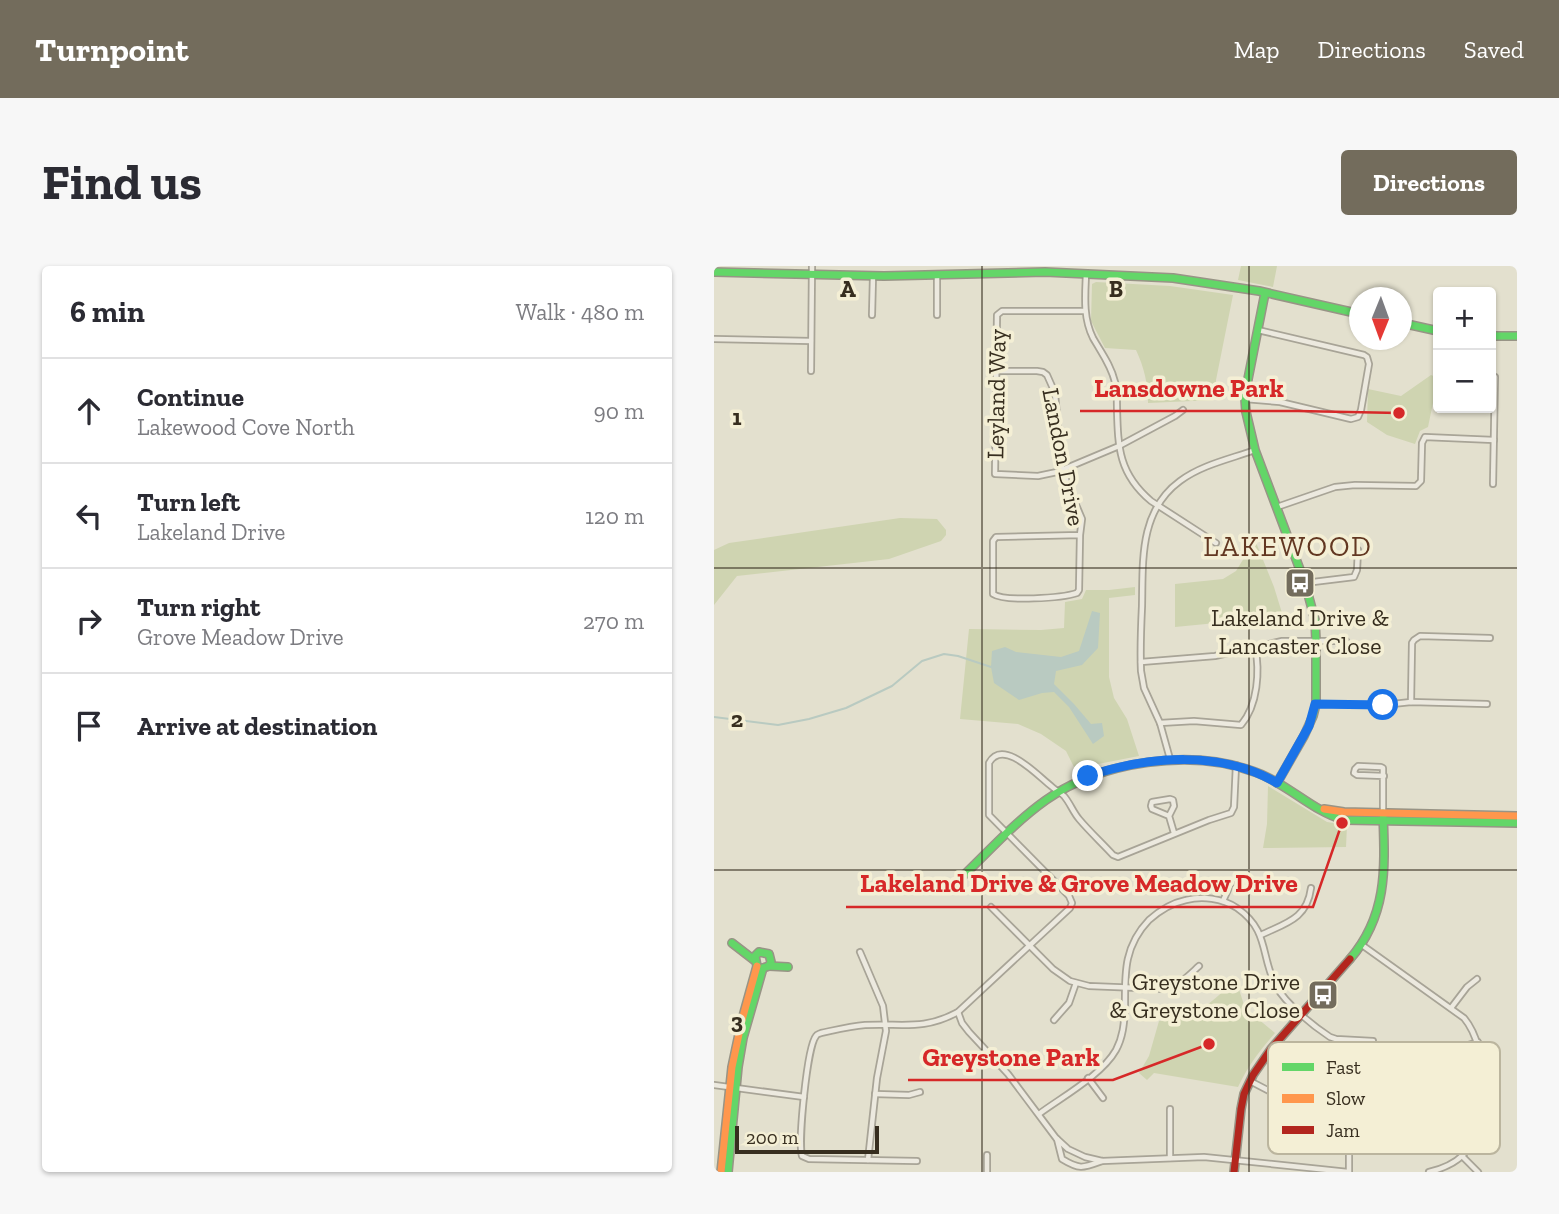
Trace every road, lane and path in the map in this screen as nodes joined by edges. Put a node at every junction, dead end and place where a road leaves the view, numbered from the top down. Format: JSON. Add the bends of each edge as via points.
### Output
{"nodes":[{"id":1,"x":812,"y":270,"type":"edge"},
{"id":2,"x":714,"y":272,"type":"edge"},
{"id":3,"x":1086,"y":273,"type":"junction"},
{"id":4,"x":873,"y":275,"type":"junction"},
{"id":5,"x":937,"y":275,"type":"junction"},
{"id":6,"x":1265,"y":292,"type":"junction"},
{"id":7,"x":1085,"y":311,"type":"junction"},
{"id":8,"x":1349,"y":311,"type":"edge"},
{"id":9,"x":872,"y":315,"type":"dead end"},
{"id":10,"x":937,"y":315,"type":"dead end"},
{"id":11,"x":1412,"y":325,"type":"edge"},
{"id":12,"x":1257,"y":330,"type":"junction"},
{"id":13,"x":1433,"y":330,"type":"edge"},
{"id":14,"x":1496,"y":335,"type":"edge"},
{"id":15,"x":1517,"y":336,"type":"edge"},
{"id":16,"x":714,"y":340,"type":"edge"},
{"id":17,"x":811,"y":341,"type":"junction"},
{"id":18,"x":811,"y":371,"type":"dead end"},
{"id":19,"x":996,"y":371,"type":"junction"},
{"id":20,"x":1245,"y":399,"type":"junction"},
{"id":21,"x":1182,"y":410,"type":"dead end"},
{"id":22,"x":1494,"y":413,"type":"edge"},
{"id":23,"x":1494,"y":440,"type":"junction"},
{"id":24,"x":1119,"y":446,"type":"junction"},
{"id":25,"x":1255,"y":450,"type":"junction"},
{"id":26,"x":1063,"y":470,"type":"junction"},
{"id":27,"x":1493,"y":484,"type":"dead end"},
{"id":28,"x":1158,"y":506,"type":"junction"},
{"id":29,"x":1277,"y":507,"type":"junction"},
{"id":30,"x":1080,"y":535,"type":"junction"},
{"id":31,"x":1216,"y":543,"type":"dead end"},
{"id":32,"x":1358,"y":550,"type":"dead end"},
{"id":33,"x":1306,"y":583,"type":"junction"},
{"id":34,"x":1490,"y":638,"type":"dead end"},
{"id":35,"x":1316,"y":641,"type":"junction"},
{"id":36,"x":1346,"y":641,"type":"dead end"},
{"id":37,"x":1255,"y":646,"type":"junction"},
{"id":38,"x":1141,"y":662,"type":"junction"},
{"id":39,"x":1411,"y":702,"type":"junction"},
{"id":40,"x":1315,"y":704,"type":"junction"},
{"id":41,"x":1487,"y":704,"type":"dead end"},
{"id":42,"x":1160,"y":723,"type":"junction"},
{"id":43,"x":1170,"y":760,"type":"junction"},
{"id":44,"x":1236,"y":765,"type":"junction"},
{"id":45,"x":1384,"y":776,"type":"junction"},
{"id":46,"x":1277,"y":783,"type":"junction"},
{"id":47,"x":1058,"y":792,"type":"junction"},
{"id":48,"x":1169,"y":816,"type":"junction"},
{"id":49,"x":1517,"y":816,"type":"edge"},
{"id":50,"x":1383,"y":817,"type":"junction"},
{"id":51,"x":1517,"y":823,"type":"edge"},
{"id":52,"x":1007,"y":833,"type":"junction"},
{"id":53,"x":1174,"y":833,"type":"junction"},
{"id":54,"x":963,"y":876,"type":"dead end"},
{"id":55,"x":1231,"y":883,"type":"dead end"},
{"id":56,"x":1311,"y":888,"type":"dead end"},
{"id":57,"x":1223,"y":901,"type":"junction"},
{"id":58,"x":990,"y":907,"type":"dead end"},
{"id":59,"x":1261,"y":935,"type":"junction"},
{"id":60,"x":732,"y":943,"type":"dead end"},
{"id":61,"x":1030,"y":945,"type":"junction"},
{"id":62,"x":1362,"y":945,"type":"junction"},
{"id":63,"x":860,"y":952,"type":"dead end"},
{"id":64,"x":1199,"y":966,"type":"dead end"},
{"id":65,"x":1477,"y":979,"type":"dead end"},
{"id":66,"x":1076,"y":984,"type":"junction"},
{"id":67,"x":1125,"y":988,"type":"junction"},
{"id":68,"x":1451,"y":1008,"type":"junction"},
{"id":69,"x":958,"y":1012,"type":"junction"},
{"id":70,"x":1302,"y":1014,"type":"junction"},
{"id":71,"x":1054,"y":1020,"type":"dead end"},
{"id":72,"x":886,"y":1025,"type":"junction"},
{"id":73,"x":1373,"y":1041,"type":"dead end"},
{"id":74,"x":1277,"y":1042,"type":"edge"},
{"id":75,"x":1478,"y":1042,"type":"edge"},
{"id":76,"x":1268,"y":1053,"type":"edge"},
{"id":77,"x":1088,"y":1078,"type":"junction"},
{"id":78,"x":1250,"y":1081,"type":"junction"},
{"id":79,"x":714,"y":1085,"type":"edge"},
{"id":80,"x":732,"y":1086,"type":"junction"},
{"id":81,"x":1268,"y":1090,"type":"edge"},
{"id":82,"x":920,"y":1092,"type":"dead end"},
{"id":83,"x":875,"y":1094,"type":"junction"},
{"id":84,"x":804,"y":1097,"type":"junction"},
{"id":85,"x":1103,"y":1098,"type":"dead end"},
{"id":86,"x":1170,"y":1109,"type":"dead end"},
{"id":87,"x":1038,"y":1114,"type":"junction"},
{"id":88,"x":1056,"y":1138,"type":"junction"},
{"id":89,"x":1348,"y":1154,"type":"edge"},
{"id":90,"x":987,"y":1155,"type":"dead end"},
{"id":91,"x":1462,"y":1156,"type":"joint"},
{"id":92,"x":1170,"y":1158,"type":"junction"},
{"id":93,"x":868,"y":1160,"type":"junction"},
{"id":94,"x":917,"y":1160,"type":"dead end"},
{"id":95,"x":1102,"y":1161,"type":"junction"},
{"id":96,"x":1235,"y":1161,"type":"junction"},
{"id":97,"x":721,"y":1172,"type":"edge"},
{"id":98,"x":728,"y":1172,"type":"edge"},
{"id":99,"x":987,"y":1172,"type":"edge"},
{"id":100,"x":1234,"y":1172,"type":"edge"},
{"id":101,"x":1348,"y":1172,"type":"edge"},
{"id":102,"x":1429,"y":1172,"type":"edge"},
{"id":103,"x":1478,"y":1172,"type":"edge"}],
"edges":[{"from":1,"to":2,"type":"street"},
{"from":1,"to":4,"type":"street"},
{"from":1,"to":17,"type":"street"},
{"from":3,"to":5,"type":"street"},
{"from":3,"to":6,"type":"street","via":[[1173,278]]},
{"from":3,"to":7,"type":"street"},
{"from":4,"to":5,"type":"street"},
{"from":4,"to":9,"type":"street"},
{"from":5,"to":10,"type":"street"},
{"from":6,"to":8,"type":"street"},
{"from":6,"to":12,"type":"street"},
{"from":7,"to":19,"type":"street","name":"Leyland Way","via":[[999,313]]},
{"from":7,"to":24,"type":"street","via":[[1115,382]]},
{"from":11,"to":13,"type":"street"},
{"from":12,"to":20,"type":"street"},
{"from":12,"to":20,"type":"street","via":[[1364,355],[1369,364],[1361,410],[1354,419]]},
{"from":14,"to":15,"type":"street"},
{"from":16,"to":17,"type":"street"},
{"from":17,"to":18,"type":"street"},
{"from":19,"to":26,"type":"street","name":"Landon Drive","via":[[1047,375],[1055,393]]},
{"from":19,"to":26,"type":"street","name":"Leyland Way","via":[[995,474],[1038,476]]},
{"from":20,"to":25,"type":"street"},
{"from":21,"to":24,"type":"street","name":"Leyland Way"},
{"from":22,"to":23,"type":"street"},
{"from":23,"to":27,"type":"street"},
{"from":23,"to":29,"type":"street","via":[[1425,438],[1421,481],[1416,486],[1335,486]]},
{"from":24,"to":26,"type":"street","name":"Leyland Way"},
{"from":24,"to":28,"type":"street","via":[[1134,484]]},
{"from":25,"to":28,"type":"street","via":[[1181,480]]},
{"from":25,"to":29,"type":"street"},
{"from":26,"to":30,"type":"street","name":"Landon Drive","via":[[1082,519]]},
{"from":28,"to":31,"type":"street"},
{"from":28,"to":38,"type":"street","via":[[1143,552]]},
{"from":29,"to":33,"type":"street"},
{"from":30,"to":30,"type":"street","name":"Landon Drive","via":[[996,537],[993,594],[1036,598],[1078,592]]},
{"from":32,"to":33,"type":"street","via":[[1354,577]]},
{"from":33,"to":35,"type":"street"},
{"from":34,"to":39,"type":"street","via":[[1420,636],[1413,640]]},
{"from":35,"to":36,"type":"street"},
{"from":35,"to":37,"type":"street"},
{"from":35,"to":40,"type":"street"},
{"from":37,"to":38,"type":"street","via":[[1215,656]]},
{"from":37,"to":42,"type":"street","via":[[1255,694],[1241,726]]},
{"from":38,"to":42,"type":"street","via":[[1144,688]]},
{"from":39,"to":40,"type":"street"},
{"from":39,"to":41,"type":"street"},
{"from":40,"to":46,"type":"street","via":[[1309,726]]},
{"from":42,"to":43,"type":"street"},
{"from":43,"to":44,"type":"street"},
{"from":43,"to":47,"type":"street","via":[[1099,773]]},
{"from":44,"to":46,"type":"street"},
{"from":44,"to":53,"type":"street","via":[[1231,813]]},
{"from":45,"to":45,"type":"street","via":[[1357,775],[1354,768],[1381,767]]},
{"from":45,"to":50,"type":"street"},
{"from":46,"to":50,"type":"street","via":[[1330,816],[1344,820]]},
{"from":47,"to":52,"type":"street"},
{"from":47,"to":52,"type":"street","via":[[1027,764],[1014,757],[993,756],[989,811]]},
{"from":47,"to":53,"type":"street","via":[[1115,856]]},
{"from":48,"to":48,"type":"street","via":[[1173,800],[1152,802],[1152,809]]},
{"from":48,"to":53,"type":"street"},
{"from":49,"to":50,"type":"street"},
{"from":50,"to":51,"type":"street"},
{"from":50,"to":62,"type":"street","via":[[1381,894]]},
{"from":52,"to":54,"type":"street"},
{"from":52,"to":61,"type":"street","via":[[1072,903]]},
{"from":55,"to":57,"type":"street"},
{"from":56,"to":59,"type":"street","via":[[1297,917]]},
{"from":57,"to":59,"type":"street","via":[[1247,916]]},
{"from":57,"to":67,"type":"street","via":[[1187,899],[1156,914],[1130,949]]},
{"from":58,"to":61,"type":"street"},
{"from":59,"to":70,"type":"street","via":[[1276,987]]},
{"from":60,"to":80,"type":"street","via":[[762,962]]},
{"from":61,"to":66,"type":"street"},
{"from":61,"to":69,"type":"street"},
{"from":62,"to":68,"type":"street"},
{"from":62,"to":70,"type":"street"},
{"from":63,"to":72,"type":"street","via":[[883,1006]]},
{"from":64,"to":67,"type":"street","via":[[1170,988]]},
{"from":65,"to":68,"type":"street"},
{"from":66,"to":67,"type":"street"},
{"from":66,"to":71,"type":"street","via":[[1069,1003]]},
{"from":67,"to":77,"type":"street","via":[[1120,1041],[1108,1062]]},
{"from":68,"to":75,"type":"street","via":[[1468,1023]]},
{"from":69,"to":72,"type":"street","via":[[925,1025]]},
{"from":69,"to":87,"type":"street","via":[[968,1032]]},
{"from":70,"to":73,"type":"street","via":[[1330,1037]]},
{"from":70,"to":74,"type":"street"},
{"from":72,"to":83,"type":"street"},
{"from":72,"to":84,"type":"street","via":[[818,1034]]},
{"from":76,"to":78,"type":"street"},
{"from":77,"to":85,"type":"street"},
{"from":77,"to":87,"type":"street"},
{"from":78,"to":81,"type":"street"},
{"from":78,"to":96,"type":"street","via":[[1241,1110]]},
{"from":79,"to":80,"type":"street"},
{"from":80,"to":84,"type":"street"},
{"from":80,"to":97,"type":"street"},
{"from":80,"to":98,"type":"street"},
{"from":82,"to":83,"type":"street"},
{"from":83,"to":93,"type":"street"},
{"from":84,"to":93,"type":"street","via":[[802,1156]]},
{"from":86,"to":92,"type":"street"},
{"from":87,"to":88,"type":"street"},
{"from":88,"to":95,"type":"street","via":[[1068,1149]]},
{"from":88,"to":95,"type":"street","via":[[1062,1158],[1076,1168]]},
{"from":89,"to":101,"type":"street"},
{"from":90,"to":99,"type":"street"},
{"from":91,"to":102,"type":"street"},
{"from":91,"to":103,"type":"street"},
{"from":92,"to":95,"type":"street"},
{"from":92,"to":96,"type":"street"},
{"from":93,"to":94,"type":"street"},
{"from":96,"to":100,"type":"street"},
{"from":96,"to":101,"type":"street"}]}
